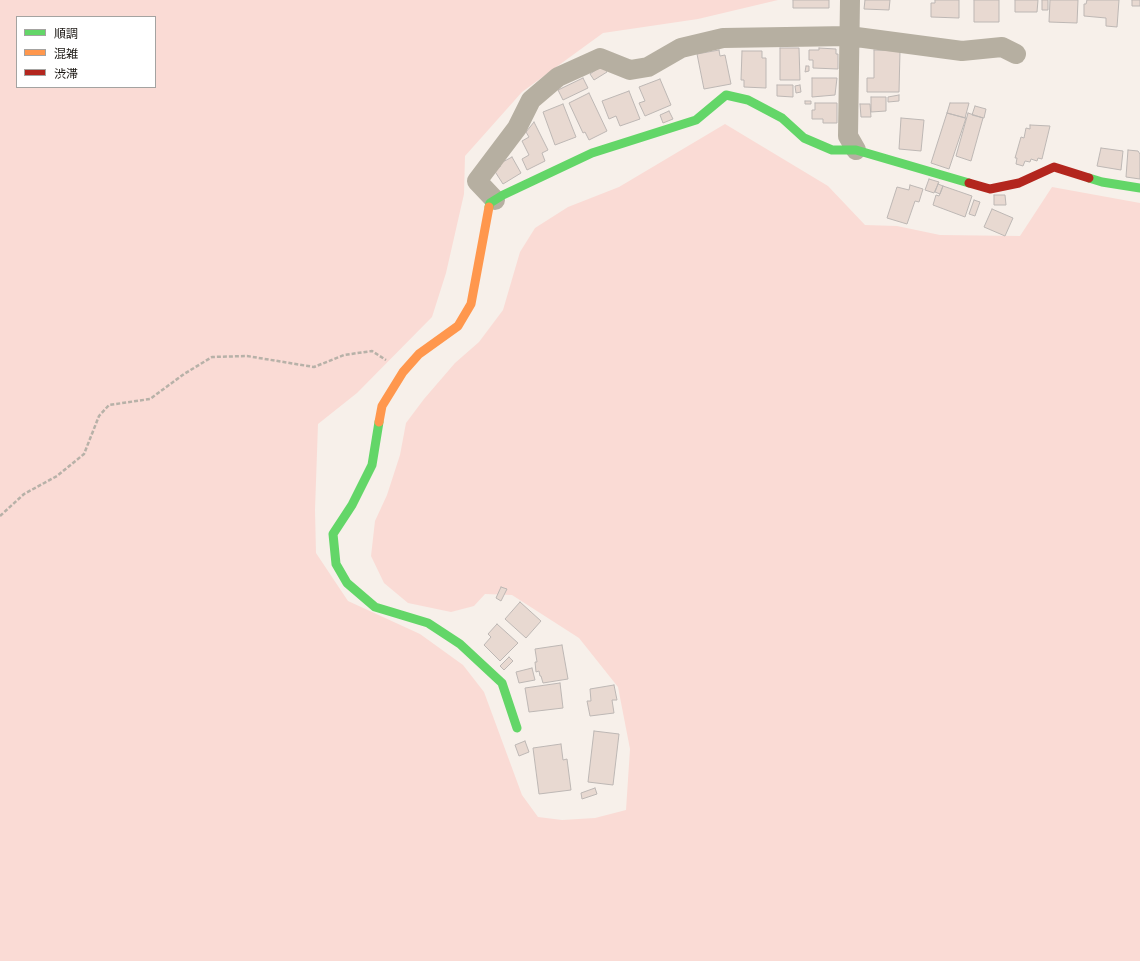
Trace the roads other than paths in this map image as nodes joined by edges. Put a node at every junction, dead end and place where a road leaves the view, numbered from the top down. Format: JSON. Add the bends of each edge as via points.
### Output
{"nodes":[{"id":1,"x":850,"y":0,"type":"edge"},
{"id":2,"x":849,"y":36,"type":"junction"},
{"id":3,"x":1016,"y":54,"type":"dead end"},
{"id":4,"x":856,"y":150,"type":"junction"},
{"id":5,"x":1140,"y":188,"type":"edge"},
{"id":6,"x":495,"y":200,"type":"junction"},
{"id":7,"x":517,"y":728,"type":"dead end"}],
"edges":[{"from":1,"to":2,"type":"street"},
{"from":2,"to":3,"type":"street","via":[[962,51],[1002,47]]},
{"from":2,"to":4,"type":"street","via":[[848,136]]},
{"from":2,"to":6,"type":"street","via":[[723,38],[681,48],[648,67],[630,70],[600,58],[558,77],[531,100],[518,128],[477,181]]},
{"from":4,"to":5,"type":"street","via":[[990,188],[1019,183],[1054,167],[1102,182]]},
{"from":4,"to":6,"type":"street","via":[[832,150],[804,138],[782,118],[748,100],[726,95],[696,120],[592,153]]},
{"from":6,"to":7,"type":"street","via":[[490,203],[471,304],[458,326],[419,354],[402,372],[382,406],[372,465],[352,505],[333,534],[336,564],[347,583],[375,607],[428,623],[460,644],[502,683]]}]}
